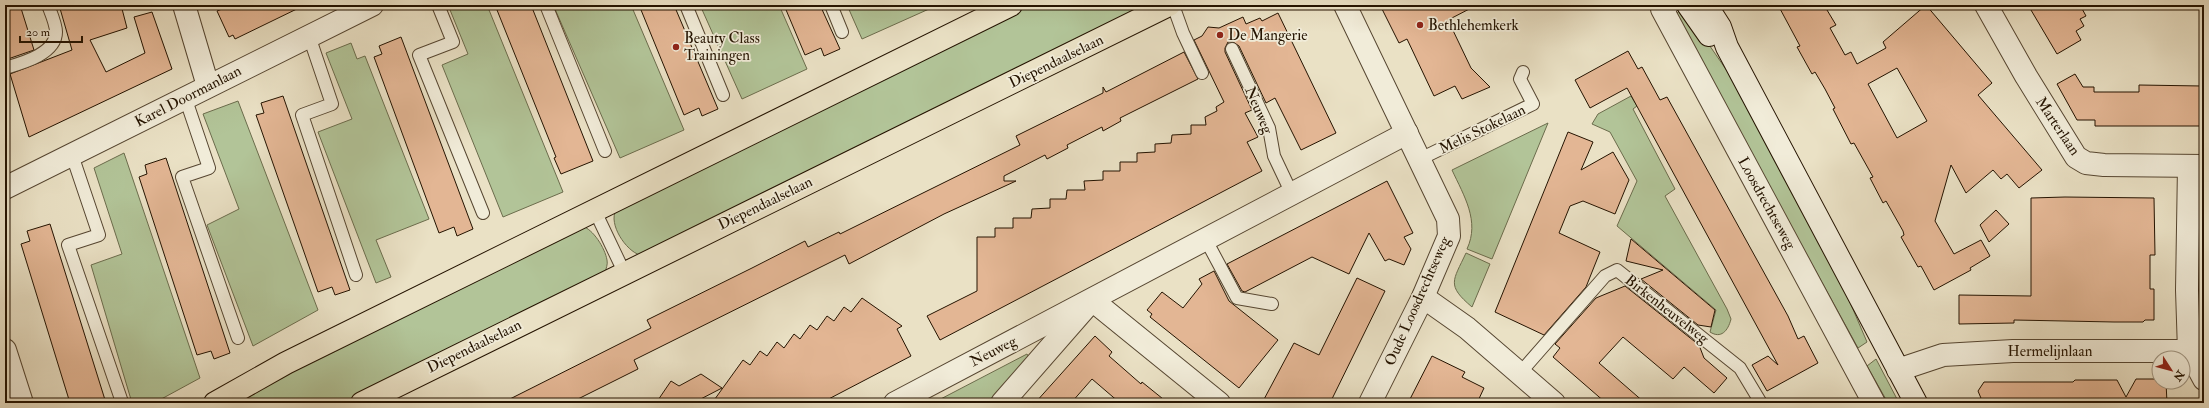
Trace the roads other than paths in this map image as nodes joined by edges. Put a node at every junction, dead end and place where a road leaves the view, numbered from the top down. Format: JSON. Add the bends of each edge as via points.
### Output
{"nodes":[{"id":1,"x":48,"y":5,"type":"edge"},
{"id":2,"x":184,"y":5,"type":"edge"},
{"id":3,"x":372,"y":5,"type":"edge"},
{"id":4,"x":438,"y":5,"type":"edge"},
{"id":5,"x":546,"y":5,"type":"edge"},
{"id":6,"x":686,"y":5,"type":"edge"},
{"id":7,"x":831,"y":5,"type":"edge"},
{"id":8,"x":1012,"y":5,"type":"edge"},
{"id":9,"x":1169,"y":5,"type":"edge"},
{"id":10,"x":1173,"y":5,"type":"edge"},
{"id":11,"x":1345,"y":5,"type":"edge"},
{"id":12,"x":1688,"y":5,"type":"edge"},
{"id":13,"x":1706,"y":5,"type":"edge"},
{"id":14,"x":1986,"y":5,"type":"edge"},
{"id":15,"x":1665,"y":7,"type":"edge"},
{"id":16,"x":842,"y":32,"type":"dead end"},
{"id":17,"x":309,"y":36,"type":"junction"},
{"id":18,"x":1727,"y":47,"type":"junction"},
{"id":19,"x":1232,"y":49,"type":"dead end"},
{"id":20,"x":5,"y":68,"type":"edge"},
{"id":21,"x":1523,"y":72,"type":"dead end"},
{"id":22,"x":1202,"y":73,"type":"dead end"},
{"id":23,"x":208,"y":86,"type":"junction"},
{"id":24,"x":723,"y":95,"type":"dead end"},
{"id":25,"x":185,"y":97,"type":"junction"},
{"id":26,"x":1407,"y":133,"type":"junction"},
{"id":27,"x":605,"y":151,"type":"dead end"},
{"id":28,"x":72,"y":155,"type":"junction"},
{"id":29,"x":1420,"y":159,"type":"junction"},
{"id":30,"x":2196,"y":166,"type":"edge"},
{"id":31,"x":5,"y":188,"type":"edge"},
{"id":32,"x":1292,"y":194,"type":"junction"},
{"id":33,"x":595,"y":211,"type":"junction"},
{"id":34,"x":483,"y":213,"type":"dead end"},
{"id":35,"x":1206,"y":240,"type":"junction"},
{"id":36,"x":624,"y":272,"type":"junction"},
{"id":37,"x":356,"y":275,"type":"dead end"},
{"id":38,"x":1423,"y":297,"type":"junction"},
{"id":39,"x":1092,"y":300,"type":"junction"},
{"id":40,"x":1272,"y":304,"type":"dead end"},
{"id":41,"x":238,"y":338,"type":"dead end"},
{"id":42,"x":5,"y":350,"type":"edge"},
{"id":43,"x":2196,"y":351,"type":"edge"},
{"id":44,"x":1898,"y":370,"type":"junction"},
{"id":45,"x":1520,"y":373,"type":"junction"},
{"id":46,"x":2204,"y":379,"type":"edge"},
{"id":47,"x":122,"y":402,"type":"dead end"},
{"id":48,"x":22,"y":403,"type":"edge"},
{"id":49,"x":215,"y":403,"type":"edge"},
{"id":50,"x":362,"y":403,"type":"edge"},
{"id":51,"x":895,"y":403,"type":"edge"},
{"id":52,"x":1002,"y":403,"type":"edge"},
{"id":53,"x":1219,"y":403,"type":"edge"},
{"id":54,"x":1370,"y":403,"type":"edge"},
{"id":55,"x":1554,"y":403,"type":"edge"},
{"id":56,"x":1761,"y":403,"type":"edge"},
{"id":57,"x":1874,"y":403,"type":"edge"},
{"id":58,"x":1916,"y":403,"type":"edge"}],
"edges":[{"from":1,"to":20,"type":"lane","via":[[56,31],[51,45],[35,57]]},
{"from":2,"to":23,"type":"street"},
{"from":3,"to":17,"type":"street","name":"Karel Doormanlaan"},
{"from":4,"to":34,"type":"lane","via":[[453,42],[419,55]]},
{"from":5,"to":27,"type":"lane"},
{"from":6,"to":24,"type":"lane"},
{"from":7,"to":16,"type":"lane"},
{"from":8,"to":33,"type":"main road"},
{"from":9,"to":36,"type":"main road","name":"Diependaalselaan"},
{"from":10,"to":22,"type":"lane"},
{"from":11,"to":26,"type":"street"},
{"from":12,"to":18,"type":"street","via":[[1709,35]]},
{"from":13,"to":18,"type":"street","via":[[1720,27]]},
{"from":14,"to":30,"type":"street","name":"Marterlaan","via":[[2076,157],[2086,163],[2104,166]]},
{"from":15,"to":57,"type":"street","name":"Loosdrechtseweg"},
{"from":17,"to":23,"type":"street","name":"Karel Doormanlaan"},
{"from":17,"to":37,"type":"lane","via":[[332,104],[302,115]]},
{"from":18,"to":44,"type":"street"},
{"from":19,"to":32,"type":"lane","name":"Neuweg","via":[[1269,128],[1274,156]]},
{"from":21,"to":29,"type":"lane","name":"Melis Stokelaan","via":[[1520,79],[1533,104]]},
{"from":23,"to":25,"type":"street","name":"Karel Doormanlaan"},
{"from":25,"to":28,"type":"street","name":"Karel Doormanlaan"},
{"from":25,"to":41,"type":"lane","via":[[209,168],[182,177]]},
{"from":26,"to":29,"type":"street","name":"Oude Loosdrechtseweg"},
{"from":26,"to":32,"type":"street","name":"Neuweg"},
{"from":28,"to":31,"type":"street","name":"Karel Doormanlaan"},
{"from":28,"to":47,"type":"lane","via":[[99,234],[68,245]]},
{"from":29,"to":38,"type":"street","name":"Oude Loosdrechtseweg","via":[[1448,218],[1449,236]]},
{"from":30,"to":43,"type":"street","via":[[2187,282]]},
{"from":32,"to":35,"type":"street","name":"Neuweg"},
{"from":33,"to":36,"type":"lane"},
{"from":33,"to":49,"type":"main road","via":[[286,363]]},
{"from":35,"to":39,"type":"street","name":"Neuweg"},
{"from":35,"to":40,"type":"lane","via":[[1237,298]]},
{"from":36,"to":50,"type":"main road","name":"Diependaalselaan"},
{"from":38,"to":45,"type":"street","via":[[1467,328]]},
{"from":38,"to":54,"type":"street","name":"Oude Loosdrechtseweg"},
{"from":39,"to":51,"type":"street","name":"Neuweg"},
{"from":39,"to":52,"type":"street","name":"Neuweg"},
{"from":39,"to":53,"type":"street"},
{"from":42,"to":48,"type":"street"},
{"from":43,"to":44,"type":"street","name":"Hermelijnlaan","via":[[2013,351],[1943,355]]},
{"from":43,"to":46,"type":"street"},
{"from":44,"to":58,"type":"street"},
{"from":45,"to":55,"type":"street"},
{"from":45,"to":56,"type":"lane","name":"Birkenheuvelweg","via":[[1605,276],[1617,270],[1740,368]]}]}
